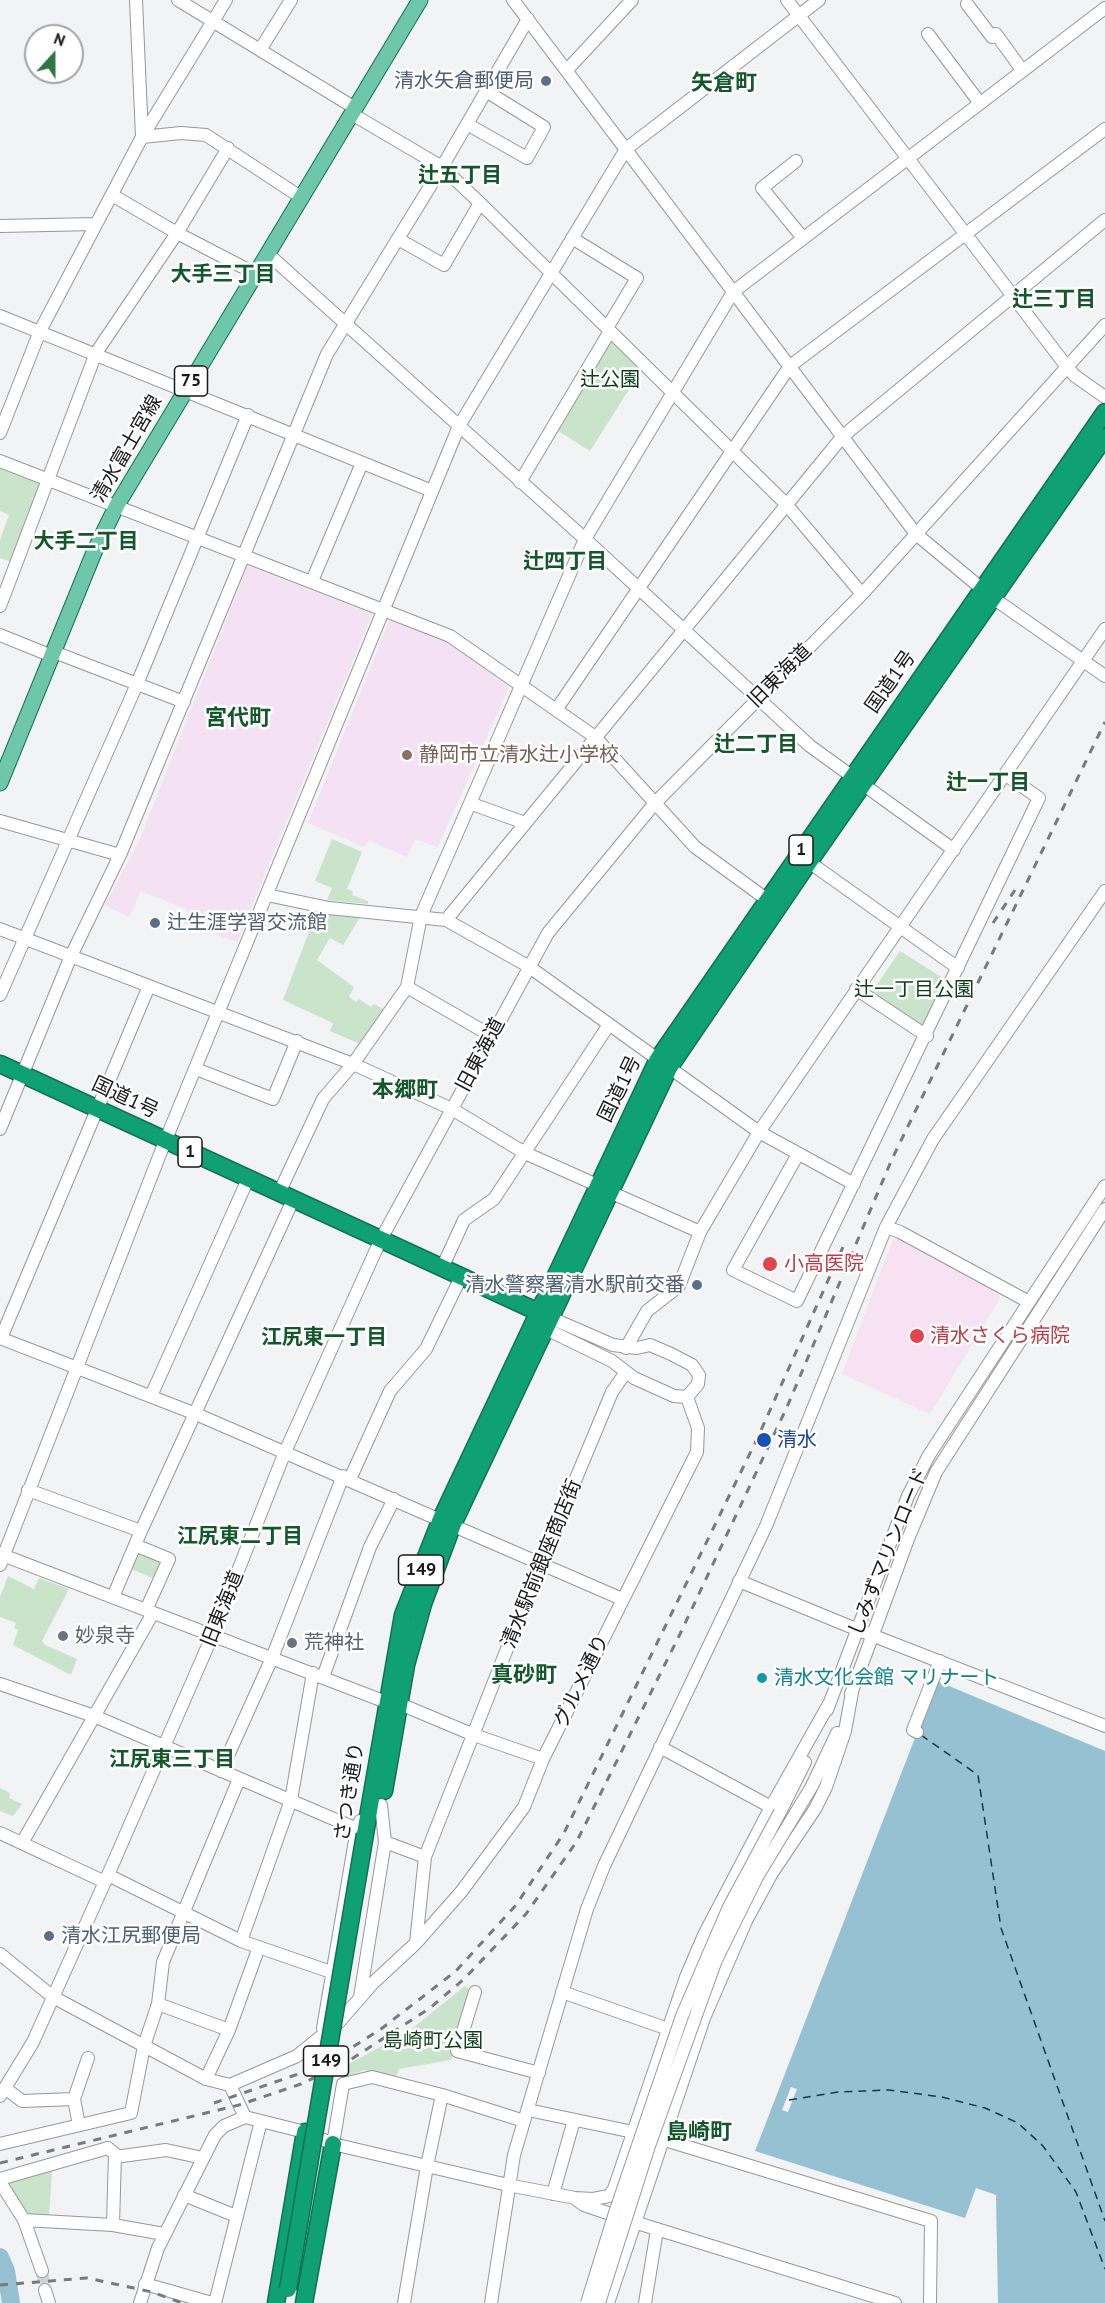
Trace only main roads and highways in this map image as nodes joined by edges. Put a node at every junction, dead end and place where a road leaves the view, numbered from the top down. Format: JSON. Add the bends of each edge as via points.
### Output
{"nodes":[{"id":1,"x":420,"y":0,"type":"edge"},
{"id":2,"x":1105,"y":412,"type":"edge"},
{"id":3,"x":1105,"y":437,"type":"edge"},
{"id":4,"x":987,"y":593,"type":"junction"},
{"id":5,"x":857,"y":781,"type":"junction"},
{"id":6,"x":0,"y":783,"type":"edge"},
{"id":7,"x":773,"y":903,"type":"junction"},
{"id":8,"x":0,"y":1064,"type":"edge"},
{"id":9,"x":0,"y":1074,"type":"edge"},
{"id":10,"x":21,"y":1078,"type":"junction"},
{"id":11,"x":378,"y":1245,"type":"junction"},
{"id":12,"x":458,"y":1282,"type":"junction"},
{"id":13,"x":542,"y":1321,"type":"junction"},
{"id":14,"x":305,"y":2132,"type":"road end"},
{"id":15,"x":333,"y":2144,"type":"road end"},
{"id":16,"x":294,"y":2298,"type":"edge"},
{"id":17,"x":276,"y":2303,"type":"edge"}],
"edges":[{"from":1,"to":6,"type":"main road","name":"清水富士宮線","number":"75","via":[[117,505]]},
{"from":2,"to":4,"type":"highway","name":"国道1号","number":"1"},
{"from":3,"to":4,"type":"highway","name":"国道1号","number":"1"},
{"from":4,"to":5,"type":"highway","name":"国道1号","number":"1"},
{"from":5,"to":7,"type":"highway","name":"国道1号","number":"1"},
{"from":5,"to":7,"type":"highway","name":"国道1号","number":"1","via":[[809,862]]},
{"from":7,"to":13,"type":"highway","name":"国道1号","number":"1","via":[[664,1064]]},
{"from":8,"to":10,"type":"highway","name":"国道1号","number":"1"},
{"from":9,"to":10,"type":"highway","name":"国道1号","number":"1"},
{"from":10,"to":11,"type":"highway","name":"国道1号","number":"1"},
{"from":11,"to":12,"type":"highway","name":"国道1号","number":"1"},
{"from":11,"to":12,"type":"highway","name":"国道1号","number":"1","via":[[442,1268]]},
{"from":12,"to":13,"type":"highway","name":"国道1号","number":"1"},
{"from":13,"to":16,"type":"highway","name":"さつき通り","number":"149","via":[[447,1522],[393,1703]]},
{"from":14,"to":17,"type":"highway"},
{"from":15,"to":16,"type":"highway"}]}
